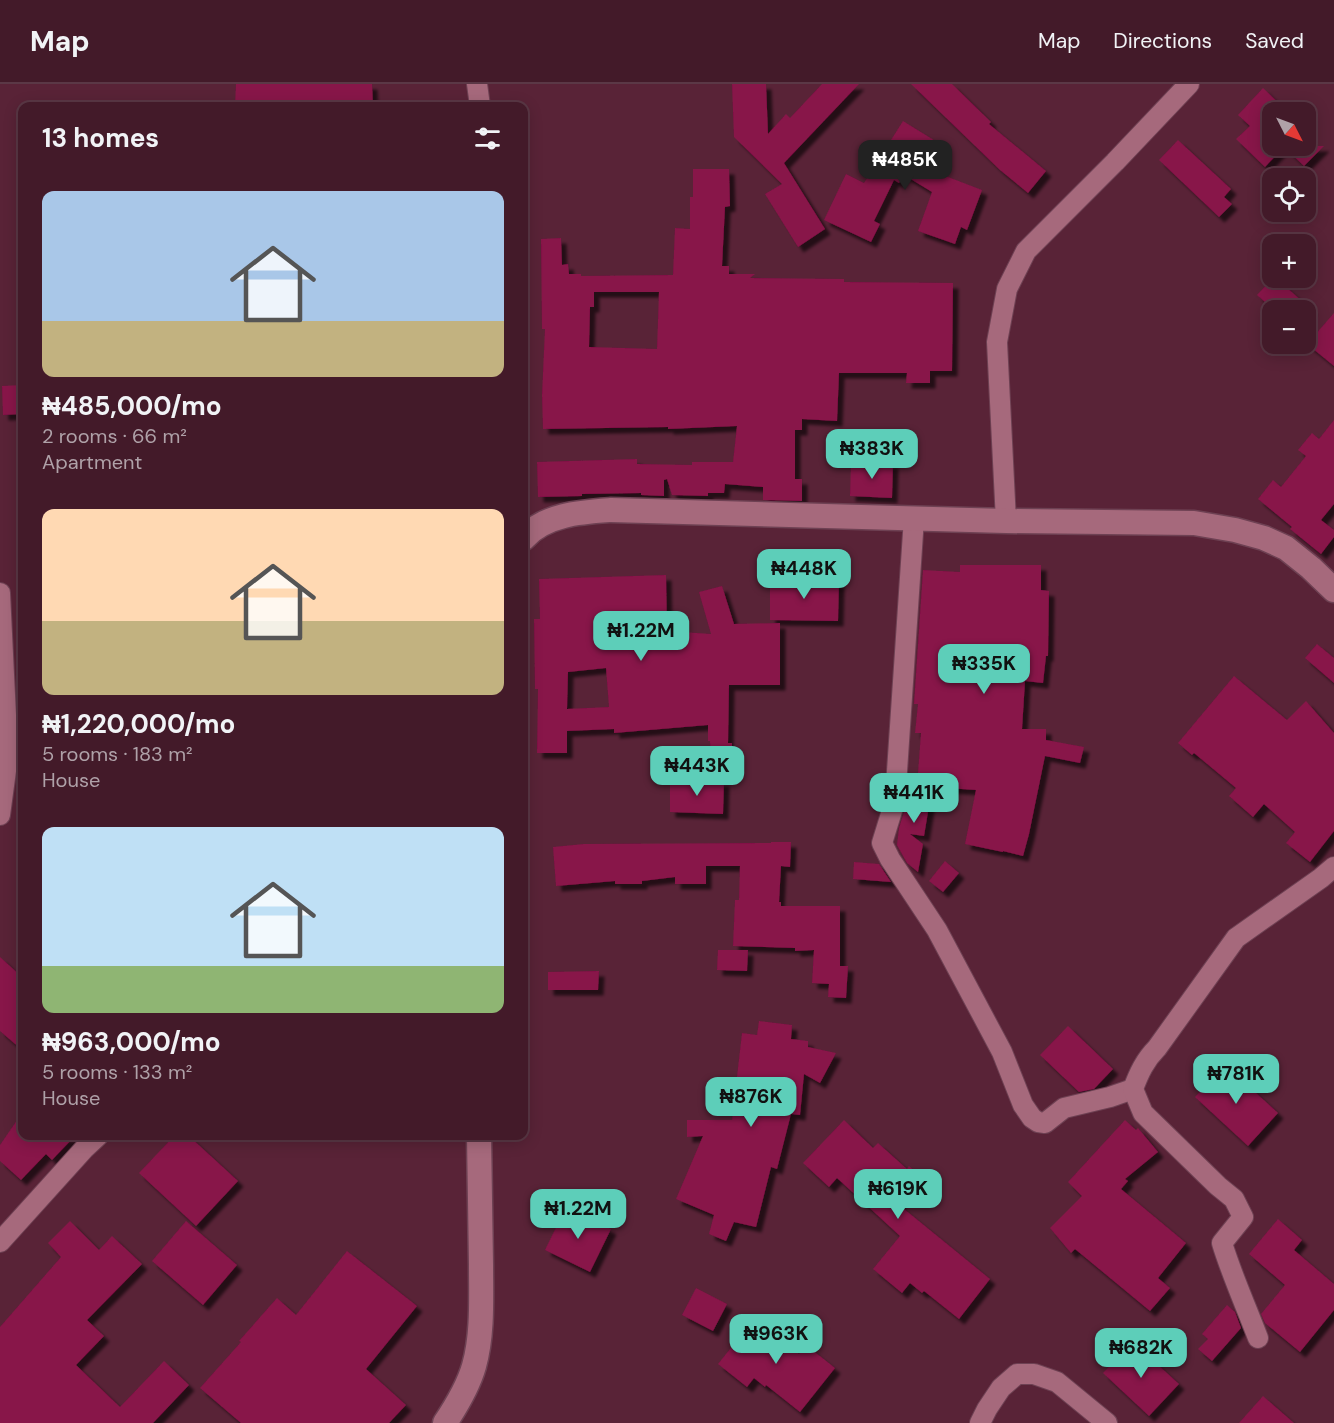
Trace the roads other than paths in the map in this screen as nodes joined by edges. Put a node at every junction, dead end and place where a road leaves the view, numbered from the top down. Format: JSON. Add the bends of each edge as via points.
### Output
{"nodes":[{"id":1,"x":477,"y":84,"type":"edge"},
{"id":2,"x":1189,"y":84,"type":"edge"},
{"id":3,"x":479,"y":102,"type":"edge"},
{"id":4,"x":914,"y":518,"type":"junction"},
{"id":5,"x":1006,"y":521,"type":"junction"},
{"id":6,"x":528,"y":532,"type":"edge"},
{"id":7,"x":1334,"y":590,"type":"edge"},
{"id":8,"x":0,"y":593,"type":"edge"},
{"id":9,"x":0,"y":815,"type":"edge"},
{"id":10,"x":1334,"y":867,"type":"edge"},
{"id":11,"x":1133,"y":1089,"type":"junction"},
{"id":12,"x":94,"y":1140,"type":"edge"},
{"id":13,"x":479,"y":1140,"type":"edge"},
{"id":14,"x":0,"y":1242,"type":"edge"},
{"id":15,"x":1258,"y":1338,"type":"dead end"},
{"id":16,"x":445,"y":1423,"type":"edge"},
{"id":17,"x":980,"y":1423,"type":"edge"},
{"id":18,"x":1107,"y":1423,"type":"edge"}],
"edges":[{"from":1,"to":3,"type":"street"},
{"from":2,"to":5,"type":"street","via":[[1026,251],[1007,289],[997,342]]},
{"from":4,"to":5,"type":"street"},
{"from":4,"to":6,"type":"street","via":[[611,510],[548,521]]},
{"from":4,"to":11,"type":"street","via":[[894,801],[882,843],[937,930],[1032,1118],[1045,1124],[1064,1108]]},
{"from":5,"to":7,"type":"street","via":[[1194,523],[1234,530],[1286,548]]},
{"from":8,"to":9,"type":"street","via":[[8,756]]},
{"from":10,"to":11,"type":"street","via":[[1236,938],[1147,1058]]},
{"from":11,"to":15,"type":"street","via":[[1143,1113],[1233,1199],[1243,1217],[1222,1243]]},
{"from":12,"to":14,"type":"street"},
{"from":13,"to":16,"type":"street","via":[[481,1310],[475,1365]]},
{"from":17,"to":18,"type":"street","via":[[1001,1388],[1017,1374],[1034,1374],[1057,1382]]}]}
